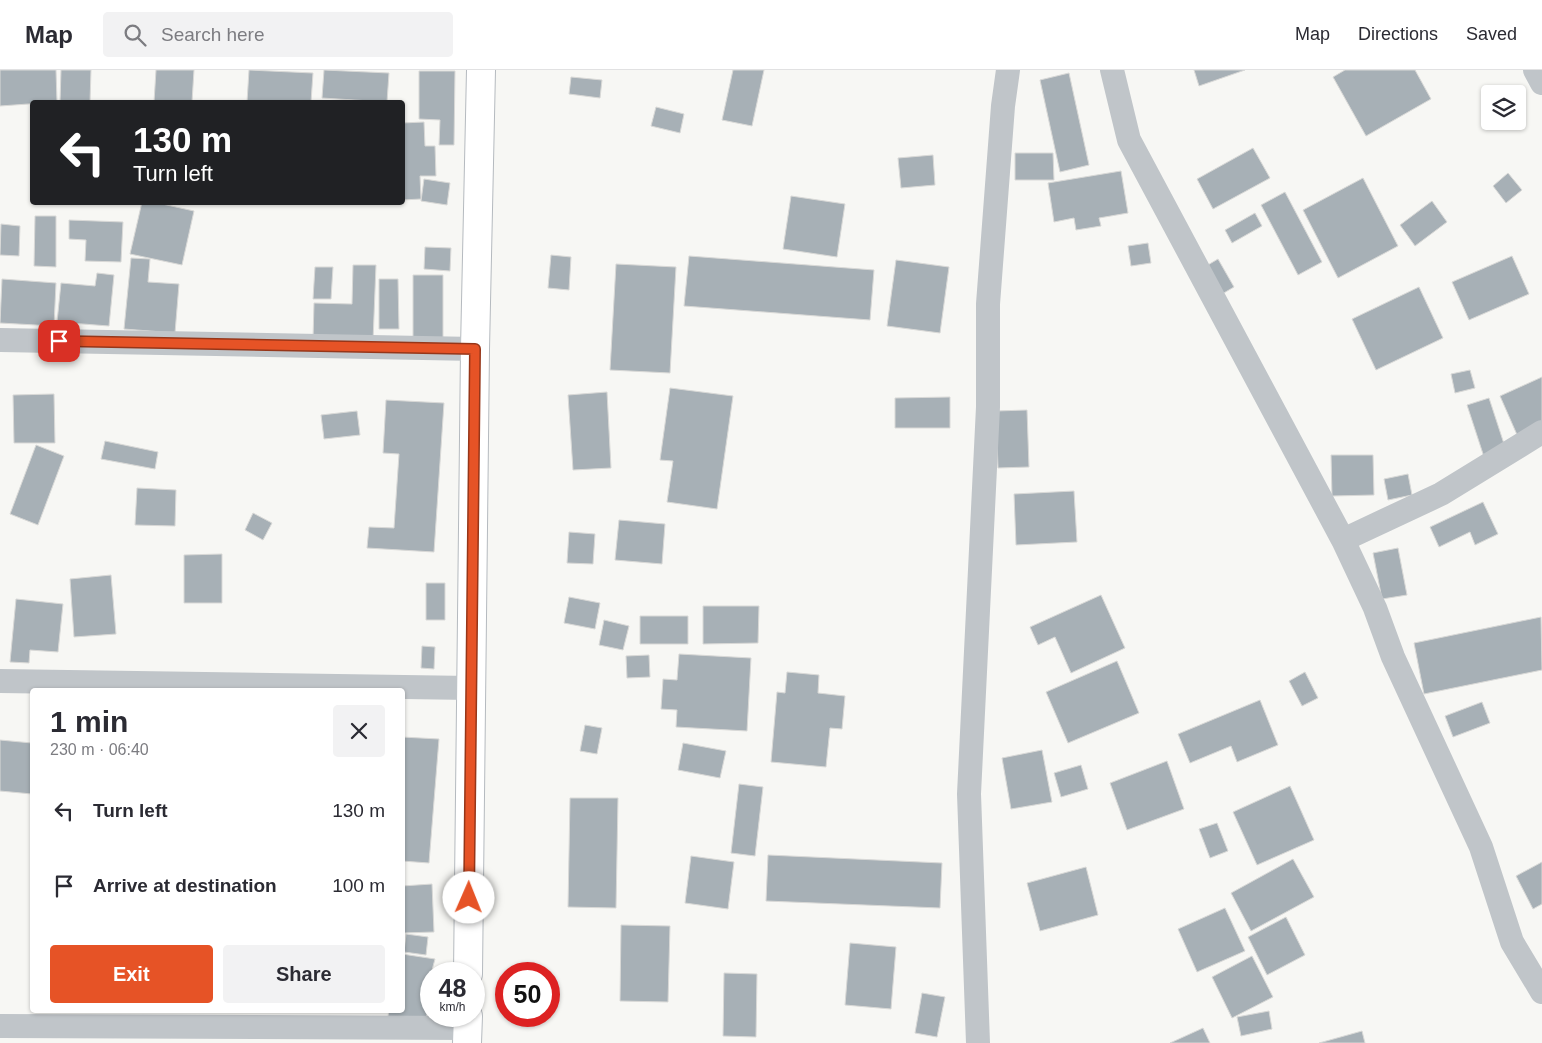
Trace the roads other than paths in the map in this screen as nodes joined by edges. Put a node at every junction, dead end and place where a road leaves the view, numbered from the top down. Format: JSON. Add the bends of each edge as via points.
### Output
{"nodes":[{"id":1,"x":481,"y":70,"type":"edge"},
{"id":2,"x":1008,"y":70,"type":"edge"},
{"id":3,"x":1112,"y":70,"type":"edge"},
{"id":4,"x":1535,"y":70,"type":"edge"},
{"id":5,"x":1542,"y":83,"type":"edge"},
{"id":6,"x":0,"y":340,"type":"edge"},
{"id":7,"x":475,"y":349,"type":"junction"},
{"id":8,"x":1542,"y":432,"type":"edge"},
{"id":9,"x":1344,"y":540,"type":"junction"},
{"id":10,"x":0,"y":681,"type":"edge"},
{"id":11,"x":471,"y":688,"type":"junction"},
{"id":12,"x":468,"y":962,"type":"edge"},
{"id":13,"x":1542,"y":992,"type":"edge"},
{"id":14,"x":0,"y":1026,"type":"edge"},
{"id":15,"x":467,"y":1029,"type":"edge"},
{"id":16,"x":978,"y":1043,"type":"edge"}],
"edges":[{"from":1,"to":7,"type":"main road"},
{"from":2,"to":16,"type":"street","via":[[988,304],[987,417],[969,794]]},
{"from":3,"to":9,"type":"street","via":[[1129,140]]},
{"from":4,"to":5,"type":"street"},
{"from":6,"to":7,"type":"street"},
{"from":7,"to":11,"type":"main road"},
{"from":8,"to":9,"type":"street","via":[[1441,494]]},
{"from":9,"to":13,"type":"street","via":[[1393,657],[1481,847],[1512,942]]},
{"from":10,"to":11,"type":"street"},
{"from":11,"to":12,"type":"main road"},
{"from":14,"to":15,"type":"street"}]}
